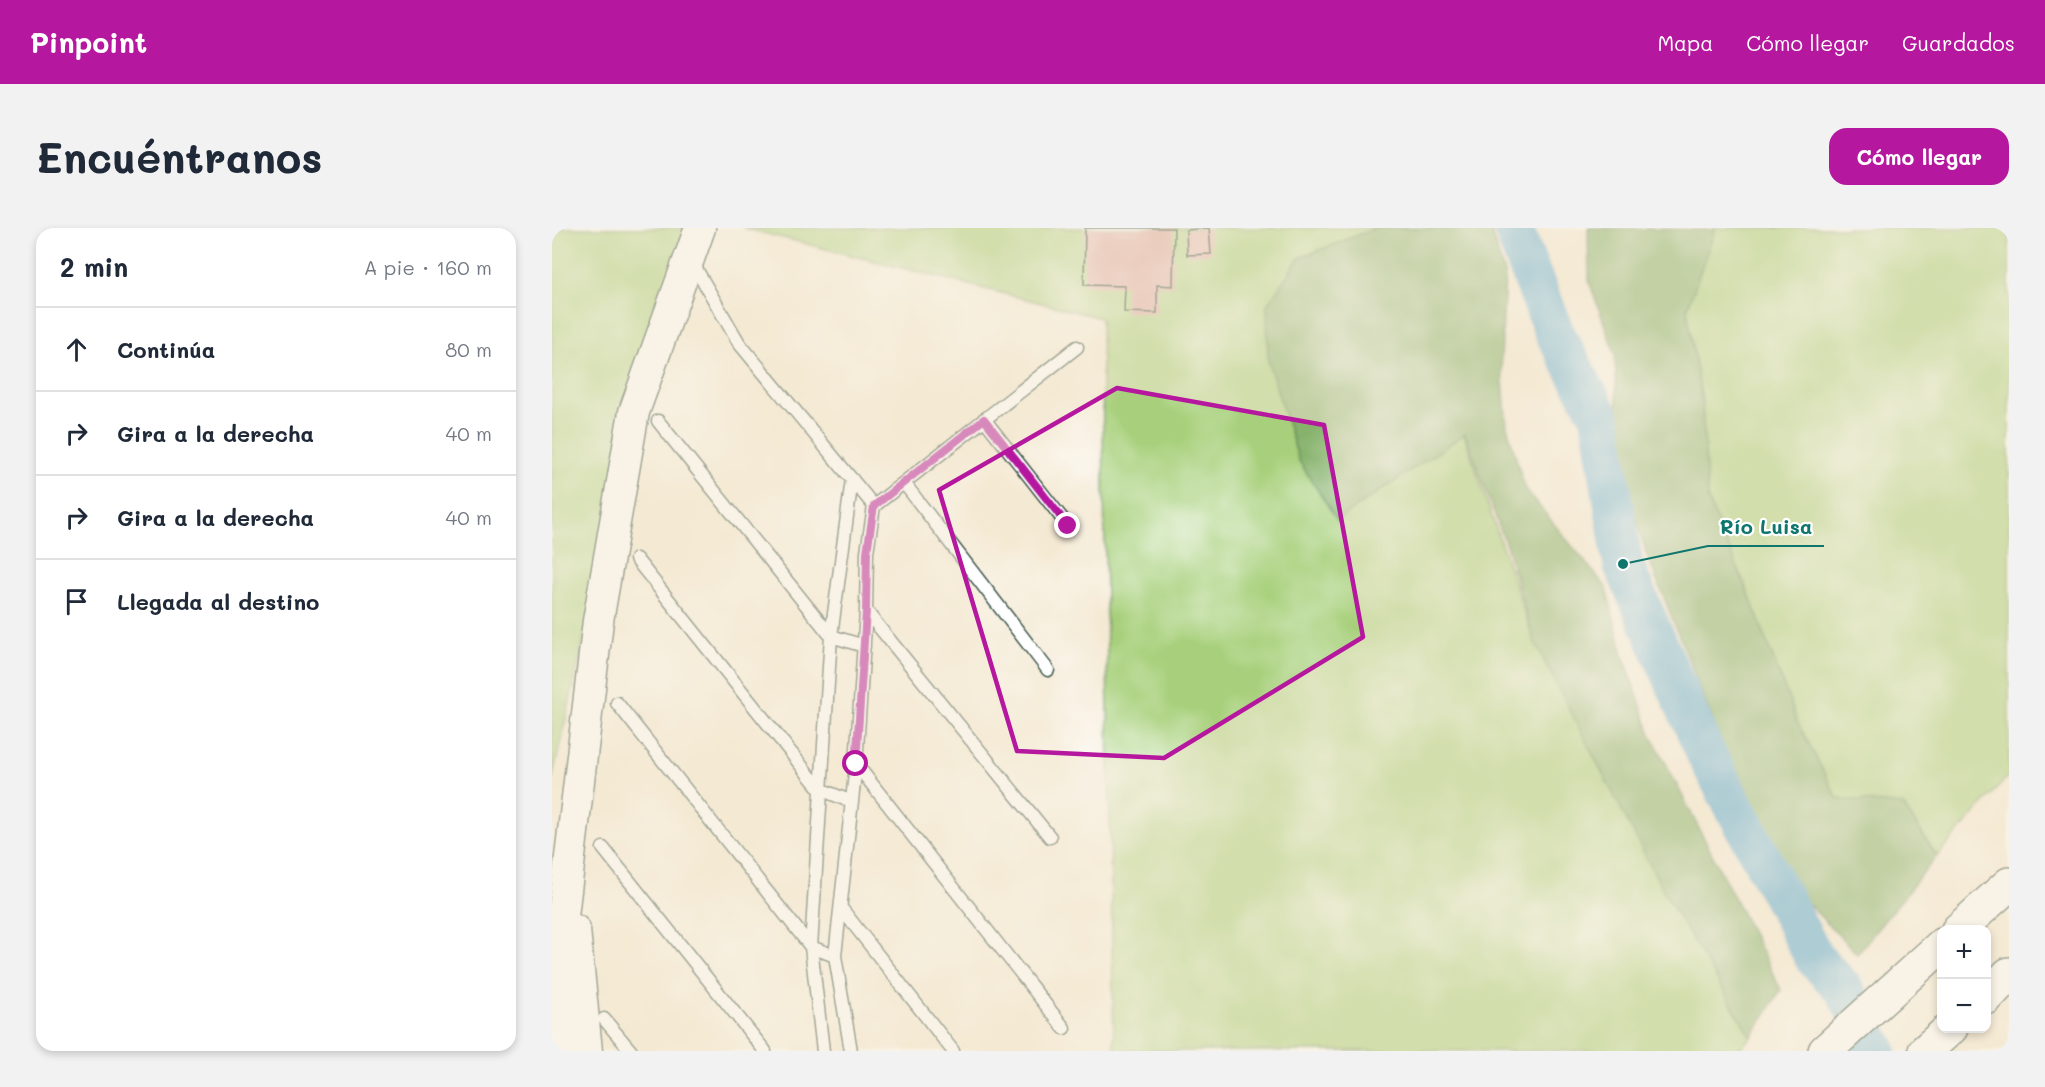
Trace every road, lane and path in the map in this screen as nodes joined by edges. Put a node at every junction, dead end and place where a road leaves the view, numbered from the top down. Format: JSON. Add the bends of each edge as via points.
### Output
{"nodes":[{"id":1,"x":700,"y":228,"type":"edge"},
{"id":2,"x":688,"y":256,"type":"junction"},
{"id":3,"x":1077,"y":347,"type":"dead end"},
{"id":4,"x":984,"y":419,"type":"junction"},
{"id":5,"x":658,"y":421,"type":"dead end"},
{"id":6,"x":852,"y":479,"type":"junction"},
{"id":7,"x":904,"y":483,"type":"junction"},
{"id":8,"x":874,"y":506,"type":"junction"},
{"id":9,"x":1068,"y":526,"type":"dead end"},
{"id":10,"x":636,"y":559,"type":"dead end"},
{"id":11,"x":866,"y":611,"type":"junction"},
{"id":12,"x":831,"y":636,"type":"junction"},
{"id":13,"x":864,"y":646,"type":"junction"},
{"id":14,"x":1048,"y":670,"type":"dead end"},
{"id":15,"x":617,"y":703,"type":"dead end"},
{"id":16,"x":856,"y":764,"type":"junction"},
{"id":17,"x":820,"y":789,"type":"junction"},
{"id":18,"x":852,"y":802,"type":"junction"},
{"id":19,"x":1050,"y":837,"type":"dead end"},
{"id":20,"x":603,"y":848,"type":"dead end"},
{"id":21,"x":560,"y":872,"type":"edge"},
{"id":22,"x":2009,"y":884,"type":"edge"},
{"id":23,"x":840,"y":908,"type":"junction"},
{"id":24,"x":1963,"y":925,"type":"edge"},
{"id":25,"x":811,"y":947,"type":"junction"},
{"id":26,"x":1937,"y":949,"type":"edge"},
{"id":27,"x":835,"y":956,"type":"junction"},
{"id":28,"x":2009,"y":974,"type":"edge"},
{"id":29,"x":1991,"y":993,"type":"edge"},
{"id":30,"x":604,"y":1019,"type":"dead end"},
{"id":31,"x":1064,"y":1028,"type":"dead end"},
{"id":32,"x":1946,"y":1033,"type":"edge"},
{"id":33,"x":562,"y":1051,"type":"edge"},
{"id":34,"x":587,"y":1051,"type":"edge"},
{"id":35,"x":631,"y":1051,"type":"edge"},
{"id":36,"x":765,"y":1051,"type":"edge"},
{"id":37,"x":823,"y":1051,"type":"edge"},
{"id":38,"x":850,"y":1051,"type":"edge"},
{"id":39,"x":953,"y":1051,"type":"edge"},
{"id":40,"x":1825,"y":1051,"type":"edge"},
{"id":41,"x":1925,"y":1051,"type":"edge"}],
"edges":[{"from":1,"to":2,"type":"street"},
{"from":2,"to":6,"type":"lane","via":[[740,343]]},
{"from":2,"to":21,"type":"street","via":[[634,412]]},
{"from":3,"to":4,"type":"lane"},
{"from":4,"to":7,"type":"lane"},
{"from":4,"to":9,"type":"lane"},
{"from":5,"to":12,"type":"lane"},
{"from":6,"to":8,"type":"lane"},
{"from":6,"to":12,"type":"lane"},
{"from":7,"to":8,"type":"lane"},
{"from":7,"to":14,"type":"lane"},
{"from":8,"to":11,"type":"lane","via":[[867,552]]},
{"from":10,"to":17,"type":"lane"},
{"from":11,"to":13,"type":"lane"},
{"from":11,"to":19,"type":"lane"},
{"from":12,"to":13,"type":"lane"},
{"from":12,"to":17,"type":"lane"},
{"from":13,"to":16,"type":"lane"},
{"from":15,"to":25,"type":"lane"},
{"from":16,"to":18,"type":"lane"},
{"from":16,"to":31,"type":"lane"},
{"from":17,"to":18,"type":"lane"},
{"from":17,"to":25,"type":"lane"},
{"from":18,"to":23,"type":"lane"},
{"from":20,"to":36,"type":"lane"},
{"from":21,"to":33,"type":"street"},
{"from":21,"to":34,"type":"street"},
{"from":22,"to":24,"type":"highway"},
{"from":23,"to":27,"type":"lane"},
{"from":23,"to":39,"type":"lane"},
{"from":25,"to":27,"type":"lane"},
{"from":25,"to":37,"type":"lane"},
{"from":26,"to":40,"type":"highway"},
{"from":27,"to":38,"type":"lane"},
{"from":28,"to":29,"type":"highway"},
{"from":30,"to":35,"type":"lane"},
{"from":32,"to":41,"type":"highway"}]}
